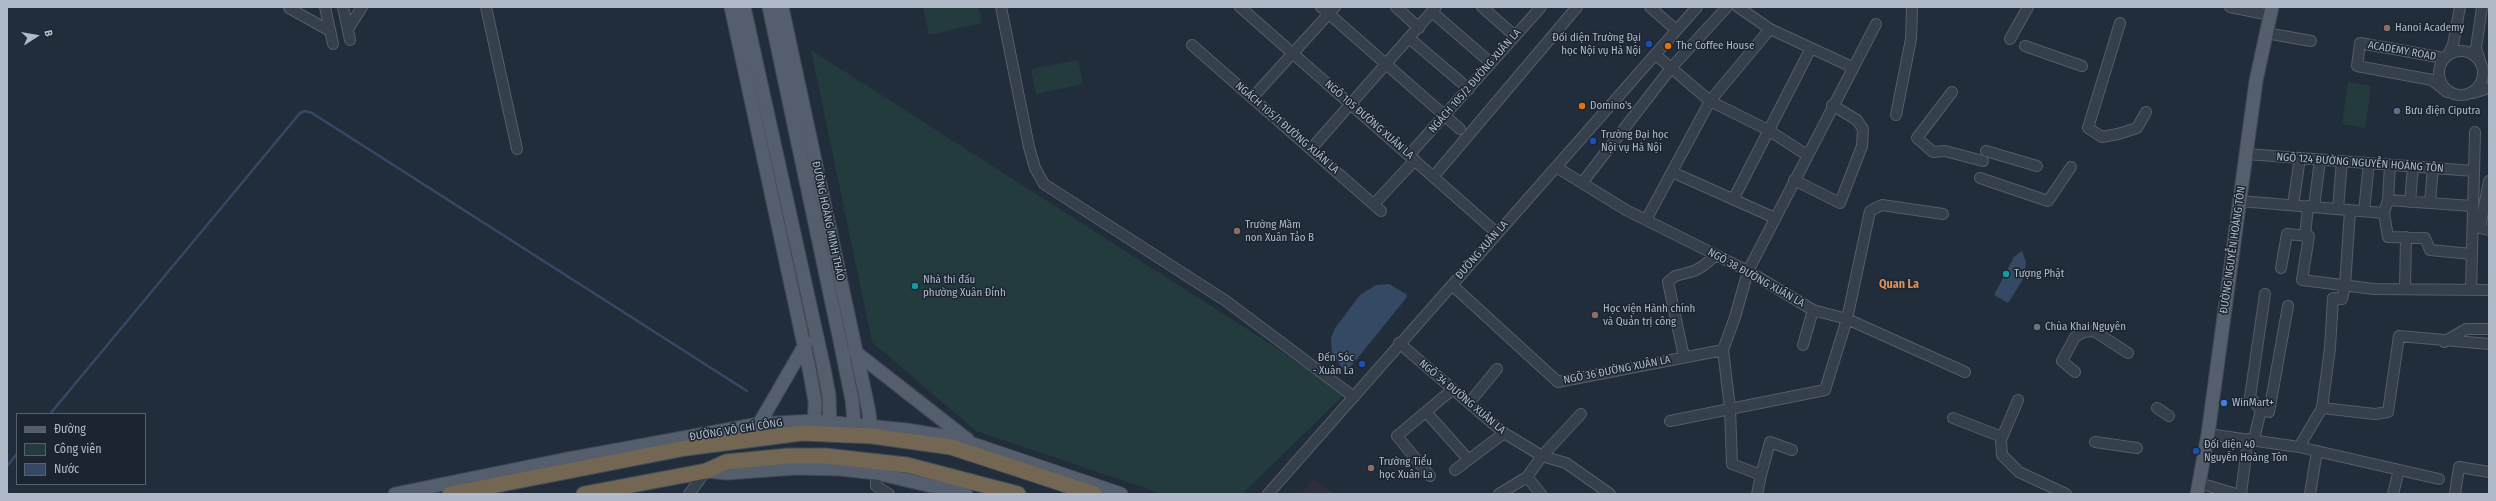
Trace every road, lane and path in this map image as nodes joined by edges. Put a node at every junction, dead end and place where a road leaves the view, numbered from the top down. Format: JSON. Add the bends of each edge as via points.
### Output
{"nodes":[{"id":1,"x":325,"y":7,"type":"edge"},
{"id":2,"x":343,"y":7,"type":"edge"},
{"id":3,"x":362,"y":7,"type":"edge"},
{"id":4,"x":486,"y":7,"type":"edge"},
{"id":5,"x":731,"y":7,"type":"edge"},
{"id":6,"x":744,"y":7,"type":"edge"},
{"id":7,"x":769,"y":7,"type":"edge"},
{"id":8,"x":782,"y":7,"type":"edge"},
{"id":9,"x":1240,"y":7,"type":"edge"},
{"id":10,"x":1396,"y":7,"type":"edge"},
{"id":11,"x":1482,"y":7,"type":"edge"},
{"id":12,"x":1578,"y":7,"type":"edge"},
{"id":13,"x":1650,"y":7,"type":"edge"},
{"id":14,"x":1697,"y":7,"type":"edge"},
{"id":15,"x":1727,"y":7,"type":"edge"},
{"id":16,"x":1738,"y":7,"type":"edge"},
{"id":17,"x":1912,"y":7,"type":"edge"},
{"id":18,"x":2028,"y":7,"type":"edge"},
{"id":19,"x":2230,"y":7,"type":"edge"},
{"id":20,"x":2460,"y":7,"type":"edge"},
{"id":21,"x":2482,"y":7,"type":"edge"},
{"id":22,"x":290,"y":8,"type":"edge"},
{"id":23,"x":1537,"y":8,"type":"edge"},
{"id":24,"x":1329,"y":9,"type":"edge"},
{"id":25,"x":1434,"y":10,"type":"edge"},
{"id":26,"x":1002,"y":11,"type":"edge"},
{"id":27,"x":2271,"y":11,"type":"edge"},
{"id":28,"x":2120,"y":23,"type":"dead end"},
{"id":29,"x":1876,"y":24,"type":"dead end"},
{"id":30,"x":1419,"y":28,"type":"junction"},
{"id":31,"x":1770,"y":29,"type":"junction"},
{"id":32,"x":1676,"y":30,"type":"junction"},
{"id":33,"x":330,"y":31,"type":"junction"},
{"id":34,"x":2266,"y":33,"type":"junction"},
{"id":35,"x":1515,"y":36,"type":"junction"},
{"id":36,"x":1409,"y":38,"type":"junction"},
{"id":37,"x":2010,"y":39,"type":"dead end"},
{"id":38,"x":2311,"y":41,"type":"dead end"},
{"id":39,"x":333,"y":44,"type":"dead end"},
{"id":40,"x":1192,"y":45,"type":"dead end"},
{"id":41,"x":2025,"y":46,"type":"dead end"},
{"id":42,"x":1811,"y":48,"type":"junction"},
{"id":43,"x":1294,"y":54,"type":"junction"},
{"id":44,"x":1656,"y":55,"type":"junction"},
{"id":45,"x":786,"y":56,"type":"junction"},
{"id":46,"x":2446,"y":57,"type":"junction"},
{"id":47,"x":1492,"y":62,"type":"junction"},
{"id":48,"x":1387,"y":64,"type":"junction"},
{"id":49,"x":2082,"y":66,"type":"dead end"},
{"id":50,"x":2484,"y":66,"type":"edge"},
{"id":51,"x":1852,"y":67,"type":"junction"},
{"id":52,"x":1671,"y":68,"type":"junction"},
{"id":53,"x":2489,"y":88,"type":"edge"},
{"id":54,"x":1468,"y":89,"type":"junction"},
{"id":55,"x":1952,"y":92,"type":"dead end"},
{"id":56,"x":2448,"y":92,"type":"junction"},
{"id":57,"x":2471,"y":93,"type":"junction"},
{"id":58,"x":1252,"y":98,"type":"junction"},
{"id":59,"x":1710,"y":101,"type":"junction"},
{"id":60,"x":1352,"y":105,"type":"junction"},
{"id":61,"x":1832,"y":105,"type":"junction"},
{"id":62,"x":2146,"y":112,"type":"dead end"},
{"id":63,"x":1896,"y":115,"type":"dead end"},
{"id":64,"x":1445,"y":116,"type":"junction"},
{"id":65,"x":1460,"y":129,"type":"dead end"},
{"id":66,"x":1768,"y":130,"type":"junction"},
{"id":67,"x":2475,"y":132,"type":"dead end"},
{"id":68,"x":517,"y":149,"type":"dead end"},
{"id":69,"x":1311,"y":149,"type":"junction"},
{"id":70,"x":1986,"y":151,"type":"dead end"},
{"id":71,"x":2246,"y":154,"type":"junction"},
{"id":72,"x":1806,"y":155,"type":"junction"},
{"id":73,"x":1412,"y":158,"type":"junction"},
{"id":74,"x":2300,"y":158,"type":"junction"},
{"id":75,"x":2320,"y":160,"type":"junction"},
{"id":76,"x":1983,"y":161,"type":"dead end"},
{"id":77,"x":2342,"y":161,"type":"junction"},
{"id":78,"x":2369,"y":163,"type":"junction"},
{"id":79,"x":2390,"y":165,"type":"junction"},
{"id":80,"x":2037,"y":166,"type":"dead end"},
{"id":81,"x":1556,"y":167,"type":"junction"},
{"id":82,"x":2071,"y":167,"type":"dead end"},
{"id":83,"x":2413,"y":167,"type":"junction"},
{"id":84,"x":2433,"y":168,"type":"junction"},
{"id":85,"x":2474,"y":171,"type":"junction"},
{"id":86,"x":1672,"y":172,"type":"junction"},
{"id":87,"x":1434,"y":176,"type":"junction"},
{"id":88,"x":1980,"y":178,"type":"dead end"},
{"id":89,"x":1794,"y":180,"type":"junction"},
{"id":90,"x":2489,"y":181,"type":"edge"},
{"id":91,"x":1582,"y":183,"type":"junction"},
{"id":92,"x":1734,"y":198,"type":"junction"},
{"id":93,"x":2388,"y":200,"type":"junction"},
{"id":94,"x":2240,"y":201,"type":"junction"},
{"id":95,"x":2410,"y":202,"type":"junction"},
{"id":96,"x":2430,"y":203,"type":"junction"},
{"id":97,"x":2293,"y":205,"type":"junction"},
{"id":98,"x":2472,"y":206,"type":"junction"},
{"id":99,"x":2311,"y":207,"type":"junction"},
{"id":100,"x":2338,"y":209,"type":"junction"},
{"id":101,"x":2350,"y":210,"type":"junction"},
{"id":102,"x":2364,"y":211,"type":"junction"},
{"id":103,"x":2384,"y":213,"type":"junction"},
{"id":104,"x":1943,"y":214,"type":"dead end"},
{"id":105,"x":1775,"y":218,"type":"junction"},
{"id":106,"x":1646,"y":220,"type":"junction"},
{"id":107,"x":2489,"y":230,"type":"edge"},
{"id":108,"x":1497,"y":232,"type":"junction"},
{"id":109,"x":2305,"y":236,"type":"junction"},
{"id":110,"x":2406,"y":237,"type":"junction"},
{"id":111,"x":2472,"y":254,"type":"junction"},
{"id":112,"x":1716,"y":255,"type":"junction"},
{"id":113,"x":2281,"y":268,"type":"dead end"},
{"id":114,"x":1748,"y":271,"type":"junction"},
{"id":115,"x":1452,"y":285,"type":"junction"},
{"id":116,"x":2345,"y":286,"type":"junction"},
{"id":117,"x":2405,"y":288,"type":"junction"},
{"id":118,"x":2471,"y":290,"type":"junction"},
{"id":119,"x":2489,"y":290,"type":"edge"},
{"id":120,"x":2265,"y":294,"type":"dead end"},
{"id":121,"x":2288,"y":306,"type":"dead end"},
{"id":122,"x":1813,"y":310,"type":"junction"},
{"id":123,"x":1847,"y":319,"type":"junction"},
{"id":124,"x":816,"y":328,"type":"junction"},
{"id":125,"x":2489,"y":329,"type":"edge"},
{"id":126,"x":840,"y":340,"type":"junction"},
{"id":127,"x":2444,"y":342,"type":"junction"},
{"id":128,"x":1399,"y":343,"type":"junction"},
{"id":129,"x":2489,"y":344,"type":"edge"},
{"id":130,"x":1803,"y":345,"type":"dead end"},
{"id":131,"x":804,"y":346,"type":"junction"},
{"id":132,"x":1722,"y":350,"type":"junction"},
{"id":133,"x":2128,"y":352,"type":"dead end"},
{"id":134,"x":856,"y":353,"type":"junction"},
{"id":135,"x":1684,"y":357,"type":"junction"},
{"id":136,"x":1497,"y":369,"type":"dead end"},
{"id":137,"x":1965,"y":372,"type":"dead end"},
{"id":138,"x":2075,"y":372,"type":"dead end"},
{"id":139,"x":1453,"y":390,"type":"junction"},
{"id":140,"x":1354,"y":397,"type":"junction"},
{"id":141,"x":2018,"y":400,"type":"dead end"},
{"id":142,"x":1469,"y":403,"type":"junction"},
{"id":143,"x":1730,"y":408,"type":"junction"},
{"id":144,"x":2157,"y":408,"type":"dead end"},
{"id":145,"x":2322,"y":408,"type":"junction"},
{"id":146,"x":2261,"y":410,"type":"junction"},
{"id":147,"x":1426,"y":412,"type":"junction"},
{"id":148,"x":1581,"y":414,"type":"dead end"},
{"id":149,"x":2169,"y":416,"type":"dead end"},
{"id":150,"x":1953,"y":418,"type":"dead end"},
{"id":151,"x":1670,"y":421,"type":"dead end"},
{"id":152,"x":774,"y":423,"type":"junction"},
{"id":153,"x":759,"y":424,"type":"junction"},
{"id":154,"x":814,"y":427,"type":"junction"},
{"id":155,"x":830,"y":428,"type":"junction"},
{"id":156,"x":855,"y":430,"type":"junction"},
{"id":157,"x":872,"y":431,"type":"junction"},
{"id":158,"x":1504,"y":433,"type":"junction"},
{"id":159,"x":2208,"y":434,"type":"junction"},
{"id":160,"x":784,"y":435,"type":"junction"},
{"id":161,"x":2002,"y":437,"type":"junction"},
{"id":162,"x":955,"y":438,"type":"junction"},
{"id":163,"x":2251,"y":439,"type":"junction"},
{"id":164,"x":921,"y":442,"type":"junction"},
{"id":165,"x":2094,"y":442,"type":"dead end"},
{"id":166,"x":970,"y":443,"type":"junction"},
{"id":167,"x":2300,"y":446,"type":"junction"},
{"id":168,"x":2137,"y":448,"type":"dead end"},
{"id":169,"x":1792,"y":450,"type":"dead end"},
{"id":170,"x":2317,"y":451,"type":"junction"},
{"id":171,"x":1542,"y":456,"type":"junction"},
{"id":172,"x":1468,"y":459,"type":"junction"},
{"id":173,"x":1455,"y":470,"type":"dead end"},
{"id":174,"x":2399,"y":470,"type":"junction"},
{"id":175,"x":706,"y":471,"type":"junction"},
{"id":176,"x":2489,"y":472,"type":"edge"},
{"id":177,"x":1761,"y":475,"type":"junction"},
{"id":178,"x":1430,"y":476,"type":"dead end"},
{"id":179,"x":1527,"y":478,"type":"junction"},
{"id":180,"x":2439,"y":479,"type":"dead end"},
{"id":181,"x":876,"y":480,"type":"junction"},
{"id":182,"x":2198,"y":489,"type":"edge"},
{"id":183,"x":395,"y":494,"type":"edge"},
{"id":184,"x":450,"y":494,"type":"edge"},
{"id":185,"x":584,"y":494,"type":"edge"},
{"id":186,"x":689,"y":494,"type":"edge"},
{"id":187,"x":889,"y":494,"type":"edge"},
{"id":188,"x":966,"y":494,"type":"edge"},
{"id":189,"x":1018,"y":494,"type":"edge"},
{"id":190,"x":1094,"y":494,"type":"edge"},
{"id":191,"x":1121,"y":494,"type":"edge"},
{"id":192,"x":1268,"y":494,"type":"edge"},
{"id":193,"x":1498,"y":494,"type":"edge"},
{"id":194,"x":1541,"y":494,"type":"edge"},
{"id":195,"x":1610,"y":494,"type":"edge"},
{"id":196,"x":1757,"y":494,"type":"edge"},
{"id":197,"x":2066,"y":494,"type":"edge"},
{"id":198,"x":2236,"y":494,"type":"edge"},
{"id":199,"x":2241,"y":494,"type":"edge"},
{"id":200,"x":2310,"y":494,"type":"edge"},
{"id":201,"x":2393,"y":494,"type":"edge"},
{"id":202,"x":2455,"y":494,"type":"edge"}],
"edges":[{"from":1,"to":33,"type":"street"},
{"from":2,"to":3,"type":"street","via":[[349,35]]},
{"from":4,"to":68,"type":"street"},
{"from":5,"to":131,"type":"main road"},
{"from":6,"to":124,"type":"main road"},
{"from":7,"to":45,"type":"main road","name":"ĐƯỜNG HOÀNG MINH THẢO"},
{"from":8,"to":45,"type":"main road","name":"ĐƯỜNG HOÀNG MINH THẢO"},
{"from":9,"to":43,"type":"street","name":"NGÕ 105 ĐƯỜNG XUÂN LA"},
{"from":10,"to":30,"type":"street"},
{"from":11,"to":35,"type":"street"},
{"from":12,"to":87,"type":"street"},
{"from":13,"to":32,"type":"street"},
{"from":14,"to":32,"type":"street","name":"ĐƯỜNG XUÂN LA"},
{"from":15,"to":52,"type":"street"},
{"from":16,"to":31,"type":"street"},
{"from":17,"to":63,"type":"street","via":[[1911,39]]},
{"from":18,"to":37,"type":"street"},
{"from":19,"to":27,"type":"street"},
{"from":20,"to":46,"type":"street","via":[[2453,45]]},
{"from":21,"to":50,"type":"street","via":[[2476,48]]},
{"from":22,"to":33,"type":"street"},
{"from":23,"to":35,"type":"street","name":"NGÁCH 105/2 ĐƯỜNG XUÂN LA"},
{"from":24,"to":43,"type":"street"},
{"from":24,"to":48,"type":"street"},
{"from":25,"to":30,"type":"street"},
{"from":25,"to":47,"type":"street"},
{"from":26,"to":140,"type":"street","via":[[1029,147],[1035,168],[1044,184],[1226,301]]},
{"from":27,"to":34,"type":"main road","name":"ĐƯỜNG NGUYỄN HOÀNG TÔN"},
{"from":28,"to":62,"type":"street","via":[[2088,128],[2102,137],[2118,134],[2137,128]]},
{"from":29,"to":51,"type":"street"},
{"from":30,"to":36,"type":"street"},
{"from":31,"to":42,"type":"street"},
{"from":31,"to":59,"type":"street"},
{"from":32,"to":44,"type":"street","name":"ĐƯỜNG XUÂN LA"},
{"from":33,"to":39,"type":"street"},
{"from":34,"to":38,"type":"street"},
{"from":34,"to":71,"type":"main road","name":"ĐƯỜNG NGUYỄN HOÀNG TÔN","via":[[2256,81]]},
{"from":35,"to":47,"type":"street","name":"NGÁCH 105/2 ĐƯỜNG XUÂN LA"},
{"from":36,"to":48,"type":"street"},
{"from":36,"to":54,"type":"street"},
{"from":40,"to":58,"type":"street","name":"NGÁCH 105/1 ĐƯỜNG XUÂN LA"},
{"from":41,"to":49,"type":"street"},
{"from":42,"to":51,"type":"street"},
{"from":42,"to":66,"type":"street"},
{"from":43,"to":58,"type":"street"},
{"from":43,"to":60,"type":"street","name":"NGÕ 105 ĐƯỜNG XUÂN LA"},
{"from":44,"to":52,"type":"street"},
{"from":44,"to":81,"type":"street","name":"ĐƯỜNG XUÂN LA"},
{"from":45,"to":126,"type":"main road","name":"ĐƯỜNG HOÀNG MINH THẢO"},
{"from":45,"to":134,"type":"main road","name":"ĐƯỜNG HOÀNG MINH THẢO"},
{"from":46,"to":50,"type":"street","via":[[2465,51]]},
{"from":46,"to":56,"type":"street","via":[[2438,69],[2438,76]]},
{"from":46,"to":56,"type":"street","name":"ACADEMY ROAD","via":[[2360,43],[2357,66],[2432,80]]},
{"from":47,"to":54,"type":"street","name":"NGÁCH 105/2 ĐƯỜNG XUÂN LA"},
{"from":48,"to":60,"type":"street"},
{"from":48,"to":64,"type":"street"},
{"from":50,"to":57,"type":"street","via":[[2480,85]]},
{"from":51,"to":61,"type":"street"},
{"from":52,"to":59,"type":"street"},
{"from":52,"to":91,"type":"street"},
{"from":53,"to":57,"type":"street"},
{"from":54,"to":64,"type":"street","name":"NGÁCH 105/2 ĐƯỜNG XUÂN LA"},
{"from":55,"to":76,"type":"street","via":[[1917,138],[1933,152],[1944,151]]},
{"from":56,"to":57,"type":"street","via":[[2459,96]]},
{"from":58,"to":69,"type":"street","name":"NGÁCH 105/1 ĐƯỜNG XUÂN LA"},
{"from":59,"to":66,"type":"street"},
{"from":59,"to":86,"type":"street"},
{"from":60,"to":69,"type":"street"},
{"from":60,"to":73,"type":"street","name":"NGÕ 105 ĐƯỜNG XUÂN LA"},
{"from":61,"to":72,"type":"street"},
{"from":61,"to":89,"type":"street","via":[[1857,120],[1863,129],[1862,146],[1840,203]]},
{"from":64,"to":65,"type":"street"},
{"from":64,"to":73,"type":"street","name":"NGÁCH 105/2 ĐƯỜNG XUÂN LA"},
{"from":66,"to":72,"type":"street"},
{"from":66,"to":92,"type":"street"},
{"from":67,"to":85,"type":"street"},
{"from":69,"to":73,"type":"street","name":"NGÁCH 105/1 ĐƯỜNG XUÂN LA","via":[[1378,208]]},
{"from":70,"to":80,"type":"street"},
{"from":71,"to":74,"type":"street","name":"NGÕ 124 ĐƯỜNG NGUYỄN HOÀNG TÔN"},
{"from":71,"to":94,"type":"main road","name":"ĐƯỜNG NGUYỄN HOÀNG TÔN"},
{"from":72,"to":89,"type":"street"},
{"from":73,"to":87,"type":"street","name":"NGÕ 105 ĐƯỜNG XUÂN LA"},
{"from":74,"to":75,"type":"street","name":"NGÕ 124 ĐƯỜNG NGUYỄN HOÀNG TÔN"},
{"from":74,"to":97,"type":"street"},
{"from":75,"to":77,"type":"street","name":"NGÕ 124 ĐƯỜNG NGUYỄN HOÀNG TÔN"},
{"from":75,"to":99,"type":"street"},
{"from":77,"to":78,"type":"street","name":"NGÕ 124 ĐƯỜNG NGUYỄN HOÀNG TÔN"},
{"from":77,"to":100,"type":"street"},
{"from":78,"to":79,"type":"street","name":"NGÕ 124 ĐƯỜNG NGUYỄN HOÀNG TÔN"},
{"from":78,"to":102,"type":"street"},
{"from":79,"to":83,"type":"street","name":"NGÕ 124 ĐƯỜNG NGUYỄN HOÀNG TÔN"},
{"from":79,"to":93,"type":"street"},
{"from":81,"to":91,"type":"street","name":"NGÕ 38 ĐƯỜNG XUÂN LA"},
{"from":81,"to":108,"type":"street","name":"ĐƯỜNG XUÂN LA"},
{"from":82,"to":88,"type":"street","via":[[2048,201]]},
{"from":83,"to":84,"type":"street","name":"NGÕ 124 ĐƯỜNG NGUYỄN HOÀNG TÔN"},
{"from":83,"to":95,"type":"street"},
{"from":84,"to":85,"type":"street","name":"NGÕ 124 ĐƯỜNG NGUYỄN HOÀNG TÔN"},
{"from":84,"to":96,"type":"street"},
{"from":85,"to":98,"type":"street"},
{"from":86,"to":92,"type":"street"},
{"from":86,"to":106,"type":"street"},
{"from":87,"to":108,"type":"street","name":"NGÕ 105 ĐƯỜNG XUÂN LA"},
{"from":89,"to":105,"type":"street"},
{"from":90,"to":107,"type":"street","via":[[2480,228]]},
{"from":91,"to":106,"type":"street","name":"NGÕ 38 ĐƯỜNG XUÂN LA"},
{"from":92,"to":105,"type":"street"},
{"from":93,"to":95,"type":"street"},
{"from":93,"to":103,"type":"street"},
{"from":94,"to":97,"type":"street"},
{"from":94,"to":159,"type":"main road","name":"ĐƯỜNG NGUYỄN HOÀNG TÔN"},
{"from":95,"to":96,"type":"street"},
{"from":96,"to":98,"type":"street"},
{"from":97,"to":99,"type":"street"},
{"from":98,"to":111,"type":"street"},
{"from":99,"to":100,"type":"street"},
{"from":99,"to":109,"type":"street"},
{"from":100,"to":101,"type":"street"},
{"from":101,"to":102,"type":"street"},
{"from":101,"to":116,"type":"street"},
{"from":102,"to":103,"type":"street"},
{"from":103,"to":110,"type":"street","via":[[2388,237]]},
{"from":104,"to":123,"type":"street","via":[[1882,205],[1870,211]]},
{"from":105,"to":114,"type":"street"},
{"from":106,"to":112,"type":"street","name":"NGÕ 38 ĐƯỜNG XUÂN LA"},
{"from":108,"to":115,"type":"street","name":"ĐƯỜNG XUÂN LA"},
{"from":109,"to":113,"type":"street","via":[[2287,234]]},
{"from":109,"to":116,"type":"street","via":[[2309,236],[2302,280]]},
{"from":110,"to":111,"type":"street","via":[[2425,238],[2430,250]]},
{"from":110,"to":117,"type":"street"},
{"from":111,"to":118,"type":"street"},
{"from":112,"to":114,"type":"street","name":"NGÕ 38 ĐƯỜNG XUÂN LA"},
{"from":112,"to":135,"type":"street","via":[[1699,269],[1675,276],[1668,282]]},
{"from":114,"to":122,"type":"street","name":"NGÕ 38 ĐƯỜNG XUÂN LA"},
{"from":114,"to":132,"type":"street","via":[[1735,317]]},
{"from":115,"to":128,"type":"street","name":"ĐƯỜNG XUÂN LA"},
{"from":115,"to":135,"type":"street","name":"NGÕ 36 ĐƯỜNG XUÂN LA","via":[[1558,382]]},
{"from":116,"to":117,"type":"street","via":[[2374,289]]},
{"from":116,"to":145,"type":"street","via":[[2342,299],[2333,298]]},
{"from":117,"to":118,"type":"street"},
{"from":118,"to":119,"type":"street"},
{"from":120,"to":146,"type":"street","via":[[2250,397]]},
{"from":121,"to":146,"type":"street","via":[[2269,412]]},
{"from":122,"to":123,"type":"street","name":"NGÕ 38 ĐƯỜNG XUÂN LA"},
{"from":122,"to":130,"type":"street"},
{"from":123,"to":137,"type":"street","name":"NGÕ 38 ĐƯỜNG XUÂN LA"},
{"from":123,"to":143,"type":"street","via":[[1825,390]]},
{"from":124,"to":131,"type":"main road"},
{"from":124,"to":155,"type":"main road","via":[[829,395]]},
{"from":125,"to":127,"type":"street","via":[[2466,329]]},
{"from":126,"to":134,"type":"main road"},
{"from":126,"to":156,"type":"main road","name":"ĐƯỜNG HOÀNG MINH THẢO"},
{"from":127,"to":129,"type":"street"},
{"from":127,"to":145,"type":"street","via":[[2399,336],[2388,412],[2375,414]]},
{"from":128,"to":139,"type":"street","name":"NGÕ 34 ĐƯỜNG XUÂN LA"},
{"from":128,"to":140,"type":"street","name":"ĐƯỜNG XUÂN LA"},
{"from":131,"to":153,"type":"main road"},
{"from":131,"to":154,"type":"main road","via":[[815,402]]},
{"from":132,"to":135,"type":"street","name":"NGÕ 36 ĐƯỜNG XUÂN LA"},
{"from":132,"to":143,"type":"street"},
{"from":133,"to":138,"type":"street","via":[[2094,331],[2084,332],[2075,337],[2062,361]]},
{"from":134,"to":157,"type":"main road","name":"ĐƯỜNG HOÀNG MINH THẢO"},
{"from":134,"to":166,"type":"main road"},
{"from":136,"to":142,"type":"street"},
{"from":139,"to":142,"type":"street","name":"NGÕ 34 ĐƯỜNG XUÂN LA"},
{"from":139,"to":147,"type":"street"},
{"from":140,"to":192,"type":"street","name":"ĐƯỜNG XUÂN LA"},
{"from":141,"to":161,"type":"street"},
{"from":142,"to":158,"type":"street","name":"NGÕ 34 ĐƯỜNG XUÂN LA"},
{"from":143,"to":151,"type":"street"},
{"from":143,"to":177,"type":"street","via":[[1732,464]]},
{"from":144,"to":149,"type":"street"},
{"from":145,"to":167,"type":"street"},
{"from":146,"to":163,"type":"street"},
{"from":147,"to":172,"type":"street"},
{"from":147,"to":178,"type":"street","via":[[1397,436]]},
{"from":148,"to":171,"type":"street"},
{"from":150,"to":161,"type":"street"},
{"from":152,"to":153,"type":"main road","name":"ĐƯỜNG VÕ CHÍ CÔNG"},
{"from":152,"to":154,"type":"main road","name":"ĐƯỜNG VÕ CHÍ CÔNG"},
{"from":152,"to":160,"type":"highway"},
{"from":153,"to":183,"type":"main road","name":"ĐƯỜNG VÕ CHÍ CÔNG"},
{"from":154,"to":155,"type":"highway","name":"ĐƯỜNG VÕ CHÍ CÔNG"},
{"from":154,"to":160,"type":"highway","name":"ĐƯỜNG VÕ CHÍ CÔNG"},
{"from":155,"to":156,"type":"highway","name":"ĐƯỜNG VÕ CHÍ CÔNG"},
{"from":156,"to":157,"type":"highway","name":"ĐƯỜNG VÕ CHÍ CÔNG"},
{"from":157,"to":162,"type":"main road","name":"ĐƯỜNG VÕ CHÍ CÔNG"},
{"from":157,"to":164,"type":"highway","name":"ĐƯỜNG VÕ CHÍ CÔNG"},
{"from":158,"to":171,"type":"street","name":"NGÕ 34 ĐƯỜNG XUÂN LA"},
{"from":158,"to":172,"type":"street"},
{"from":159,"to":163,"type":"street"},
{"from":159,"to":182,"type":"main road","name":"ĐƯỜNG NGUYỄN HOÀNG TÔN"},
{"from":160,"to":184,"type":"highway","name":"ĐƯỜNG VÕ CHÍ CÔNG","via":[[686,448]]},
{"from":161,"to":197,"type":"street","via":[[2002,455],[2018,472]]},
{"from":162,"to":164,"type":"highway"},
{"from":162,"to":166,"type":"main road","name":"ĐƯỜNG VÕ CHÍ CÔNG"},
{"from":163,"to":167,"type":"street"},
{"from":163,"to":199,"type":"street"},
{"from":164,"to":190,"type":"highway","name":"ĐƯỜNG VÕ CHÍ CÔNG","via":[[952,447]]},
{"from":165,"to":168,"type":"street"},
{"from":166,"to":191,"type":"main road","name":"ĐƯỜNG VÕ CHÍ CÔNG"},
{"from":167,"to":170,"type":"street"},
{"from":169,"to":177,"type":"street","via":[[1770,442]]},
{"from":170,"to":174,"type":"street"},
{"from":170,"to":200,"type":"street"},
{"from":171,"to":179,"type":"street"},
{"from":171,"to":195,"type":"street","name":"NGÕ 34 ĐƯỜNG XUÂN LA","via":[[1566,463]]},
{"from":172,"to":173,"type":"street"},
{"from":174,"to":180,"type":"street"},
{"from":174,"to":201,"type":"street"},
{"from":175,"to":181,"type":"main road","via":[[727,473],[803,468],[840,469]]},
{"from":175,"to":185,"type":"highway"},
{"from":175,"to":186,"type":"street"},
{"from":175,"to":189,"type":"highway","via":[[726,462],[755,459],[788,456],[842,457],[907,465]]},
{"from":176,"to":202,"type":"street","via":[[2459,467]]},
{"from":177,"to":196,"type":"street"},
{"from":179,"to":193,"type":"street"},
{"from":179,"to":194,"type":"street"},
{"from":181,"to":187,"type":"street"},
{"from":181,"to":188,"type":"main road"},
{"from":182,"to":198,"type":"street"}]}
